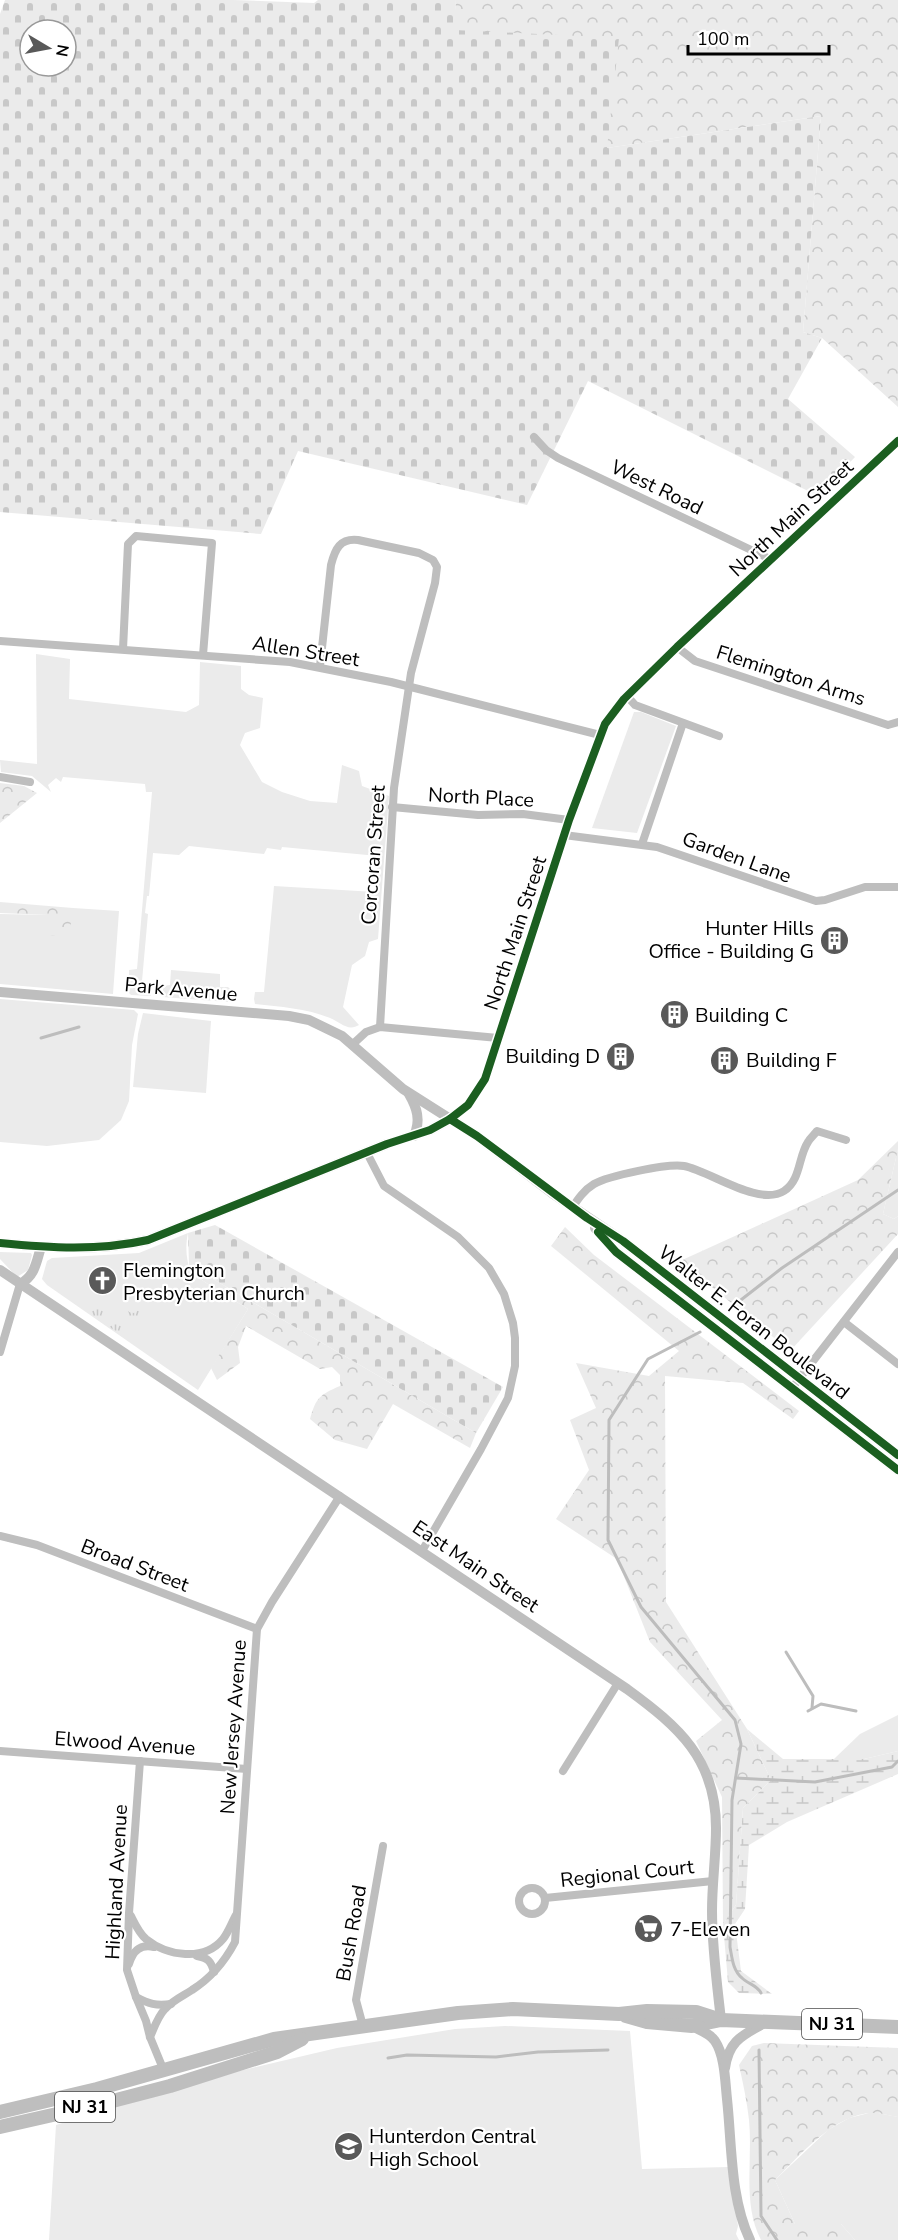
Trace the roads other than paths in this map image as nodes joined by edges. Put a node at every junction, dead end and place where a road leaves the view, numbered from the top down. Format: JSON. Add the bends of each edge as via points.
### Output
{"nodes":[{"id":1,"x":534,"y":437,"type":"dead end"},
{"id":2,"x":898,"y":441,"type":"edge"},
{"id":3,"x":770,"y":560,"type":"junction"},
{"id":4,"x":0,"y":641,"type":"edge"},
{"id":5,"x":677,"y":647,"type":"junction"},
{"id":6,"x":123,"y":649,"type":"junction"},
{"id":7,"x":203,"y":655,"type":"junction"},
{"id":8,"x":320,"y":666,"type":"junction"},
{"id":9,"x":409,"y":687,"type":"junction"},
{"id":10,"x":627,"y":696,"type":"junction"},
{"id":11,"x":898,"y":722,"type":"edge"},
{"id":12,"x":683,"y":723,"type":"junction"},
{"id":13,"x":600,"y":735,"type":"junction"},
{"id":14,"x":719,"y":736,"type":"dead end"},
{"id":15,"x":0,"y":777,"type":"edge"},
{"id":16,"x":30,"y":782,"type":"dead end"},
{"id":17,"x":392,"y":807,"type":"junction"},
{"id":18,"x":569,"y":820,"type":"junction"},
{"id":19,"x":564,"y":835,"type":"junction"},
{"id":20,"x":642,"y":844,"type":"junction"},
{"id":21,"x":898,"y":887,"type":"edge"},
{"id":22,"x":0,"y":992,"type":"edge"},
{"id":23,"x":380,"y":1027,"type":"junction"},
{"id":24,"x":498,"y":1038,"type":"junction"},
{"id":25,"x":353,"y":1044,"type":"junction"},
{"id":26,"x":409,"y":1092,"type":"junction"},
{"id":27,"x":450,"y":1119,"type":"junction"},
{"id":28,"x":414,"y":1136,"type":"junction"},
{"id":29,"x":846,"y":1140,"type":"dead end"},
{"id":30,"x":367,"y":1153,"type":"junction"},
{"id":31,"x":572,"y":1208,"type":"junction"},
{"id":32,"x":586,"y":1218,"type":"junction"},
{"id":33,"x":0,"y":1243,"type":"edge"},
{"id":34,"x":41,"y":1247,"type":"junction"},
{"id":35,"x":898,"y":1252,"type":"edge"},
{"id":36,"x":0,"y":1270,"type":"edge"},
{"id":37,"x":20,"y":1284,"type":"junction"},
{"id":38,"x":844,"y":1322,"type":"junction"},
{"id":39,"x":0,"y":1352,"type":"edge"},
{"id":40,"x":898,"y":1364,"type":"edge"},
{"id":41,"x":800,"y":1378,"type":"junction"},
{"id":42,"x":792,"y":1388,"type":"junction"},
{"id":43,"x":898,"y":1455,"type":"edge"},
{"id":44,"x":898,"y":1470,"type":"edge"},
{"id":45,"x":340,"y":1496,"type":"junction"},
{"id":46,"x":0,"y":1536,"type":"edge"},
{"id":47,"x":422,"y":1551,"type":"junction"},
{"id":48,"x":257,"y":1629,"type":"junction"},
{"id":49,"x":618,"y":1683,"type":"junction"},
{"id":50,"x":0,"y":1751,"type":"edge"},
{"id":51,"x":140,"y":1761,"type":"junction"},
{"id":52,"x":247,"y":1769,"type":"junction"},
{"id":53,"x":563,"y":1771,"type":"dead end"},
{"id":54,"x":383,"y":1846,"type":"dead end"},
{"id":55,"x":713,"y":1881,"type":"junction"},
{"id":56,"x":545,"y":1898,"type":"dead end"},
{"id":57,"x":238,"y":1912,"type":"junction"},
{"id":58,"x":129,"y":1913,"type":"junction"},
{"id":59,"x":161,"y":1948,"type":"junction"},
{"id":60,"x":192,"y":1955,"type":"junction"},
{"id":61,"x":128,"y":1970,"type":"junction"},
{"id":62,"x":214,"y":1972,"type":"junction"},
{"id":63,"x":135,"y":1996,"type":"junction"},
{"id":64,"x":171,"y":2004,"type":"junction"},
{"id":65,"x":619,"y":2014,"type":"junction"},
{"id":66,"x":721,"y":2020,"type":"junction"},
{"id":67,"x":767,"y":2022,"type":"junction"},
{"id":68,"x":363,"y":2026,"type":"junction"},
{"id":69,"x":692,"y":2026,"type":"junction"},
{"id":70,"x":898,"y":2027,"type":"edge"},
{"id":71,"x":309,"y":2036,"type":"junction"},
{"id":72,"x":150,"y":2037,"type":"junction"},
{"id":73,"x":164,"y":2071,"type":"junction"},
{"id":74,"x":725,"y":2074,"type":"junction"},
{"id":75,"x":0,"y":2112,"type":"edge"},
{"id":76,"x":0,"y":2127,"type":"edge"},
{"id":77,"x":750,"y":2239,"type":"edge"}],
"edges":[{"from":1,"to":3,"type":"street","name":"West Road","via":[[558,458]]},
{"from":2,"to":3,"type":"street","name":"North Main Street"},
{"from":3,"to":5,"type":"street","name":"North Main Street"},
{"from":4,"to":6,"type":"street","name":"Allen Street"},
{"from":5,"to":10,"type":"street","name":"North Main Street"},
{"from":5,"to":11,"type":"street","name":"Flemington Arms","via":[[706,664],[888,725]]},
{"from":6,"to":7,"type":"street","name":"Allen Street"},
{"from":6,"to":7,"type":"street","via":[[128,544],[136,536],[212,543]]},
{"from":7,"to":8,"type":"street","name":"Allen Street"},
{"from":8,"to":9,"type":"street","name":"Allen Street"},
{"from":8,"to":9,"type":"street","name":"Corcoran Street","via":[[331,565],[338,546],[349,539],[419,553],[433,560],[437,574]]},
{"from":9,"to":13,"type":"street","name":"Allen Street"},
{"from":9,"to":17,"type":"street","name":"Corcoran Street"},
{"from":10,"to":12,"type":"street","via":[[635,705]]},
{"from":10,"to":13,"type":"street","name":"North Main Street"},
{"from":12,"to":14,"type":"street"},
{"from":12,"to":20,"type":"street"},
{"from":13,"to":18,"type":"street","name":"North Main Street"},
{"from":15,"to":16,"type":"street"},
{"from":17,"to":18,"type":"street","name":"North Place"},
{"from":17,"to":23,"type":"street","name":"Corcoran Street"},
{"from":18,"to":19,"type":"street","name":"North Main Street"},
{"from":19,"to":20,"type":"street","name":"Garden Lane"},
{"from":19,"to":24,"type":"street","name":"North Main Street"},
{"from":20,"to":21,"type":"street","name":"Garden Lane","via":[[816,901],[865,887]]},
{"from":22,"to":25,"type":"street","name":"Park Avenue","via":[[289,1016],[328,1028]]},
{"from":23,"to":24,"type":"street"},
{"from":23,"to":25,"type":"street","via":[[366,1032]]},
{"from":24,"to":27,"type":"street","name":"North Main Street","via":[[477,1093]]},
{"from":25,"to":26,"type":"street","name":"Park Avenue"},
{"from":26,"to":27,"type":"street","name":"Park Avenue"},
{"from":26,"to":28,"type":"street","via":[[418,1116]]},
{"from":27,"to":28,"type":"street","name":"North Main Street"},
{"from":27,"to":31,"type":"street","name":"Walter E. Foran Boulevard"},
{"from":28,"to":30,"type":"street","name":"North Main Street"},
{"from":29,"to":31,"type":"street","via":[[817,1131],[807,1142],[795,1179],[784,1191],[770,1195],[673,1165],[603,1180],[588,1189]]},
{"from":30,"to":34,"type":"street","name":"North Main Street","via":[[148,1240],[100,1247]]},
{"from":30,"to":47,"type":"street","via":[[384,1186],[458,1237],[489,1268],[504,1294],[513,1323],[515,1366],[508,1398]]},
{"from":31,"to":32,"type":"street","name":"Walter E. Foran Boulevard"},
{"from":32,"to":41,"type":"street","name":"Walter E. Foran Boulevard","via":[[623,1241]]},
{"from":32,"to":42,"type":"street","name":"Walter E. Foran Boulevard","via":[[616,1252]]},
{"from":33,"to":34,"type":"street","name":"North Main Street"},
{"from":34,"to":37,"type":"street","via":[[33,1273]]},
{"from":35,"to":38,"type":"street"},
{"from":36,"to":37,"type":"street","name":"East Main Street"},
{"from":37,"to":39,"type":"street"},
{"from":37,"to":45,"type":"street","name":"East Main Street"},
{"from":38,"to":40,"type":"street"},
{"from":38,"to":41,"type":"street"},
{"from":41,"to":42,"type":"street"},
{"from":41,"to":43,"type":"street","name":"Walter E. Foran Boulevard"},
{"from":42,"to":44,"type":"street","name":"Walter E. Foran Boulevard"},
{"from":45,"to":47,"type":"street","name":"East Main Street"},
{"from":45,"to":48,"type":"street","name":"New Jersey Avenue"},
{"from":46,"to":48,"type":"street","name":"Broad Street","via":[[37,1545]]},
{"from":47,"to":49,"type":"street","name":"East Main Street"},
{"from":48,"to":52,"type":"street","name":"New Jersey Avenue"},
{"from":49,"to":53,"type":"street"},
{"from":49,"to":55,"type":"street","name":"East Main Street","via":[[676,1728],[703,1764],[716,1811]]},
{"from":50,"to":51,"type":"street","name":"Elwood Avenue"},
{"from":51,"to":52,"type":"street","name":"Elwood Avenue"},
{"from":51,"to":58,"type":"street","name":"Highland Avenue"},
{"from":52,"to":57,"type":"street","name":"New Jersey Avenue"},
{"from":54,"to":68,"type":"street","name":"Bush Road","via":[[356,2000]]},
{"from":55,"to":56,"type":"street","name":"Regional Court"},
{"from":55,"to":66,"type":"street","name":"East Main Street","via":[[713,1942]]},
{"from":57,"to":60,"type":"street","name":"New Jersey Avenue","via":[[222,1940]]},
{"from":57,"to":62,"type":"street","name":"New Jersey Avenue","via":[[235,1942]]},
{"from":58,"to":59,"type":"street","via":[[145,1939]]},
{"from":58,"to":61,"type":"street","name":"Highland Avenue"},
{"from":59,"to":60,"type":"street"},
{"from":59,"to":61,"type":"street","via":[[146,1945],[137,1949]]},
{"from":60,"to":62,"type":"street","via":[[206,1957]]},
{"from":61,"to":63,"type":"street","name":"Highland Avenue"},
{"from":62,"to":64,"type":"street","name":"New Jersey Avenue"},
{"from":63,"to":64,"type":"street","via":[[148,2004]]},
{"from":63,"to":72,"type":"street","name":"Highland Avenue"},
{"from":64,"to":72,"type":"street","name":"New Jersey Avenue"},
{"from":65,"to":66,"type":"highway","number":"NJ 31","via":[[696,2012]]},
{"from":65,"to":68,"type":"highway","number":"NJ 31","via":[[492,2009]]},
{"from":65,"to":69,"type":"highway","number":"NJ 31","via":[[647,2022]]},
{"from":66,"to":67,"type":"highway","number":"NJ 31"},
{"from":66,"to":69,"type":"highway","number":"NJ 31"},
{"from":67,"to":70,"type":"highway","number":"NJ 31"},
{"from":67,"to":74,"type":"street","via":[[734,2043]]},
{"from":68,"to":71,"type":"highway","number":"NJ 31"},
{"from":69,"to":74,"type":"street","via":[[715,2041]]},
{"from":71,"to":73,"type":"highway","number":"NJ 31","via":[[274,2040]]},
{"from":71,"to":76,"type":"highway","number":"NJ 31","via":[[277,2052],[170,2086]]},
{"from":72,"to":73,"type":"street"},
{"from":73,"to":75,"type":"highway","number":"NJ 31"},
{"from":74,"to":77,"type":"street","via":[[735,2179]]}]}
